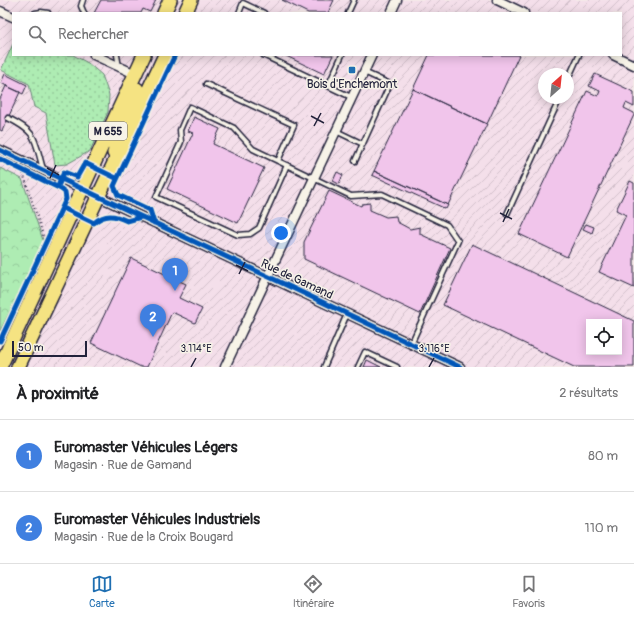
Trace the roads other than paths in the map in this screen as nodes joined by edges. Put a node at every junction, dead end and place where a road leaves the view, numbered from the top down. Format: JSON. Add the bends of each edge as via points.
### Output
{"nodes":[{"id":1,"x":83,"y":0,"type":"edge"},
{"id":2,"x":170,"y":0,"type":"edge"},
{"id":3,"x":191,"y":0,"type":"edge"},
{"id":4,"x":354,"y":0,"type":"edge"},
{"id":5,"x":396,"y":0,"type":"edge"},
{"id":6,"x":497,"y":0,"type":"edge"},
{"id":7,"x":0,"y":11,"type":"edge"},
{"id":8,"x":84,"y":12,"type":"edge"},
{"id":9,"x":164,"y":12,"type":"edge"},
{"id":10,"x":185,"y":12,"type":"edge"},
{"id":11,"x":239,"y":12,"type":"edge"},
{"id":12,"x":262,"y":12,"type":"edge"},
{"id":13,"x":348,"y":12,"type":"edge"},
{"id":14,"x":391,"y":12,"type":"edge"},
{"id":15,"x":522,"y":12,"type":"edge"},
{"id":16,"x":12,"y":17,"type":"edge"},
{"id":17,"x":117,"y":56,"type":"edge"},
{"id":18,"x":144,"y":56,"type":"edge"},
{"id":19,"x":166,"y":56,"type":"edge"},
{"id":20,"x":265,"y":56,"type":"edge"},
{"id":21,"x":342,"y":56,"type":"edge"},
{"id":22,"x":372,"y":56,"type":"edge"},
{"id":23,"x":579,"y":56,"type":"edge"},
{"id":24,"x":615,"y":56,"type":"edge"},
{"id":25,"x":105,"y":58,"type":"edge"},
{"id":26,"x":634,"y":65,"type":"edge"},
{"id":27,"x":119,"y":67,"type":"junction"},
{"id":28,"x":573,"y":68,"type":"edge"},
{"id":29,"x":364,"y":71,"type":"junction"},
{"id":30,"x":135,"y":74,"type":"junction"},
{"id":31,"x":206,"y":84,"type":"dead end"},
{"id":32,"x":328,"y":86,"type":"junction"},
{"id":33,"x":352,"y":97,"type":"junction"},
{"id":34,"x":557,"y":104,"type":"edge"},
{"id":35,"x":8,"y":118,"type":"dead end"},
{"id":36,"x":335,"y":131,"type":"junction"},
{"id":37,"x":363,"y":144,"type":"junction"},
{"id":38,"x":0,"y":150,"type":"edge"},
{"id":39,"x":278,"y":161,"type":"junction"},
{"id":40,"x":355,"y":161,"type":"dead end"},
{"id":41,"x":114,"y":165,"type":"junction"},
{"id":42,"x":287,"y":165,"type":"junction"},
{"id":43,"x":43,"y":170,"type":"junction"},
{"id":44,"x":314,"y":178,"type":"junction"},
{"id":45,"x":82,"y":189,"type":"junction"},
{"id":46,"x":98,"y":196,"type":"junction"},
{"id":47,"x":507,"y":214,"type":"dead end"},
{"id":48,"x":268,"y":277,"type":"junction"},
{"id":49,"x":347,"y":314,"type":"junction"},
{"id":50,"x":411,"y":344,"type":"junction"},
{"id":51,"x":0,"y":367,"type":"edge"},
{"id":52,"x":18,"y":367,"type":"edge"},
{"id":53,"x":225,"y":367,"type":"edge"},
{"id":54,"x":324,"y":367,"type":"edge"},
{"id":55,"x":358,"y":367,"type":"edge"},
{"id":56,"x":397,"y":367,"type":"edge"},
{"id":57,"x":460,"y":367,"type":"edge"}],
"edges":[{"from":1,"to":8,"type":"lane","via":[[81,6]]},
{"from":2,"to":9,"type":"main road"},
{"from":3,"to":10,"type":"main road"},
{"from":4,"to":13,"type":"lane"},
{"from":5,"to":14,"type":"street"},
{"from":6,"to":15,"type":"street"},
{"from":7,"to":16,"type":"street"},
{"from":11,"to":12,"type":"lane","via":[[243,3]]},
{"from":17,"to":27,"type":"lane"},
{"from":18,"to":30,"type":"main road","number":"M 655"},
{"from":19,"to":41,"type":"main road","number":"M 655"},
{"from":20,"to":32,"type":"lane"},
{"from":21,"to":32,"type":"lane"},
{"from":22,"to":29,"type":"street"},
{"from":23,"to":28,"type":"lane"},
{"from":24,"to":26,"type":"street"},
{"from":25,"to":27,"type":"street"},
{"from":27,"to":30,"type":"street"},
{"from":29,"to":33,"type":"street"},
{"from":29,"to":37,"type":"lane","via":[[390,84]]},
{"from":30,"to":41,"type":"main road","via":[[138,79],[137,89],[118,134]]},
{"from":30,"to":45,"type":"main road","number":"M 655"},
{"from":31,"to":39,"type":"lane","via":[[294,125]]},
{"from":32,"to":33,"type":"lane"},
{"from":33,"to":36,"type":"street"},
{"from":34,"to":47,"type":"lane"},
{"from":35,"to":43,"type":"lane","via":[[32,134]]},
{"from":36,"to":37,"type":"lane"},
{"from":36,"to":44,"type":"street"},
{"from":37,"to":40,"type":"lane"},
{"from":38,"to":43,"type":"street","name":"Rue de Gamand"},
{"from":39,"to":42,"type":"lane"},
{"from":39,"to":42,"type":"lane","via":[[253,149],[234,128],[190,107],[180,130],[181,142],[156,197],[238,235],[250,234],[259,228]]},
{"from":41,"to":46,"type":"main road","number":"M 655"},
{"from":42,"to":44,"type":"lane"},
{"from":43,"to":45,"type":"street","name":"Rue de Gamand"},
{"from":44,"to":48,"type":"street"},
{"from":44,"to":50,"type":"lane","via":[[351,196],[382,194],[447,225],[458,241]]},
{"from":45,"to":46,"type":"street","name":"Rue de Gamand"},
{"from":45,"to":51,"type":"main road","number":"M 655"},
{"from":46,"to":48,"type":"street","name":"Rue de Gamand"},
{"from":46,"to":52,"type":"main road","number":"M 655"},
{"from":48,"to":49,"type":"street","name":"Rue de Gamand"},
{"from":48,"to":53,"type":"street"},
{"from":49,"to":50,"type":"street","name":"Rue de Gamand"},
{"from":49,"to":54,"type":"lane"},
{"from":50,"to":57,"type":"street","name":"Rue de Gamand"},
{"from":55,"to":56,"type":"lane","via":[[365,352]]}]}
